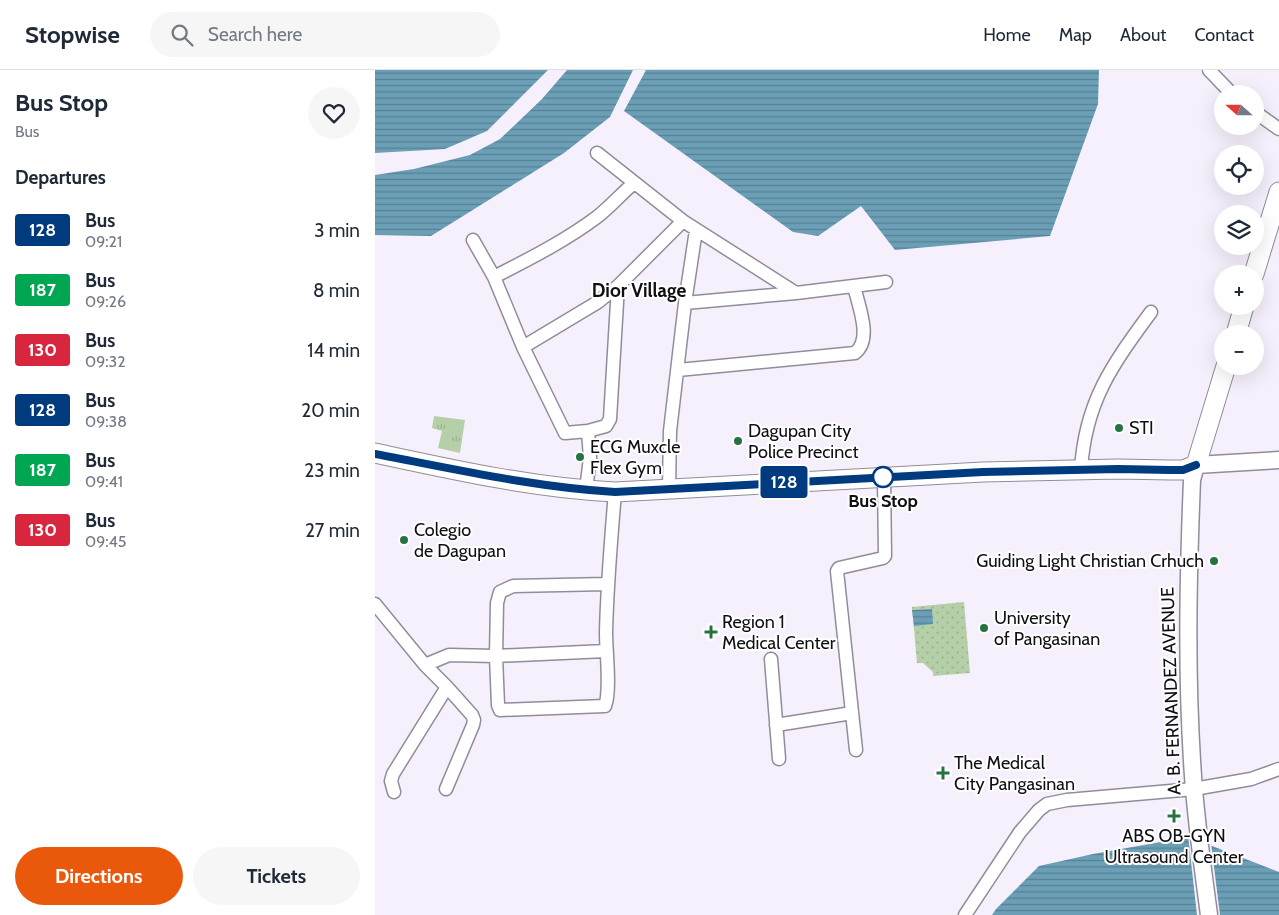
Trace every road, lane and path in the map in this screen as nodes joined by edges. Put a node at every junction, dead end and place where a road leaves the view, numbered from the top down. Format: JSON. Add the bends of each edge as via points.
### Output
{"nodes":[{"id":1,"x":1209,"y":70,"type":"edge"},
{"id":2,"x":1223,"y":85,"type":"edge"},
{"id":3,"x":1264,"y":118,"type":"edge"},
{"id":4,"x":1279,"y":129,"type":"edge"},
{"id":5,"x":597,"y":153,"type":"dead end"},
{"id":6,"x":633,"y":183,"type":"junction"},
{"id":7,"x":1279,"y":192,"type":"edge"},
{"id":8,"x":683,"y":222,"type":"junction"},
{"id":9,"x":696,"y":230,"type":"junction"},
{"id":10,"x":1273,"y":234,"type":"edge"},
{"id":11,"x":473,"y":240,"type":"dead end"},
{"id":12,"x":1258,"y":265,"type":"edge"},
{"id":13,"x":494,"y":277,"type":"junction"},
{"id":14,"x":886,"y":282,"type":"dead end"},
{"id":15,"x":618,"y":286,"type":"junction"},
{"id":16,"x":855,"y":286,"type":"junction"},
{"id":17,"x":796,"y":293,"type":"junction"},
{"id":18,"x":685,"y":303,"type":"junction"},
{"id":19,"x":1151,"y":312,"type":"dead end"},
{"id":20,"x":523,"y":347,"type":"junction"},
{"id":21,"x":678,"y":370,"type":"junction"},
{"id":22,"x":1223,"y":375,"type":"edge"},
{"id":23,"x":588,"y":431,"type":"junction"},
{"id":24,"x":375,"y":454,"type":"edge"},
{"id":25,"x":1279,"y":460,"type":"edge"},
{"id":26,"x":1196,"y":465,"type":"junction"},
{"id":27,"x":1081,"y":470,"type":"junction"},
{"id":28,"x":884,"y":477,"type":"junction"},
{"id":29,"x":669,"y":488,"type":"junction"},
{"id":30,"x":586,"y":490,"type":"junction"},
{"id":31,"x":615,"y":492,"type":"junction"},
{"id":32,"x":607,"y":584,"type":"junction"},
{"id":33,"x":375,"y":604,"type":"edge"},
{"id":34,"x":606,"y":651,"type":"junction"},
{"id":35,"x":496,"y":656,"type":"junction"},
{"id":36,"x":771,"y":659,"type":"dead end"},
{"id":37,"x":425,"y":665,"type":"junction"},
{"id":38,"x":447,"y":687,"type":"junction"},
{"id":39,"x":852,"y":713,"type":"junction"},
{"id":40,"x":776,"y":725,"type":"junction"},
{"id":41,"x":856,"y":750,"type":"dead end"},
{"id":42,"x":779,"y":759,"type":"dead end"},
{"id":43,"x":1279,"y":770,"type":"edge"},
{"id":44,"x":446,"y":789,"type":"dead end"},
{"id":45,"x":394,"y":792,"type":"dead end"},
{"id":46,"x":1194,"y":795,"type":"junction"},
{"id":47,"x":965,"y":915,"type":"edge"},
{"id":48,"x":1209,"y":915,"type":"edge"}],
"edges":[{"from":1,"to":2,"type":"street"},
{"from":3,"to":4,"type":"street"},
{"from":5,"to":6,"type":"street"},
{"from":6,"to":8,"type":"street"},
{"from":6,"to":13,"type":"street","via":[[597,217]]},
{"from":7,"to":10,"type":"highway"},
{"from":8,"to":9,"type":"street"},
{"from":8,"to":15,"type":"street"},
{"from":9,"to":17,"type":"street"},
{"from":9,"to":18,"type":"street"},
{"from":10,"to":12,"type":"highway"},
{"from":11,"to":13,"type":"street"},
{"from":13,"to":20,"type":"street"},
{"from":14,"to":16,"type":"street"},
{"from":15,"to":20,"type":"street","via":[[575,317]]},
{"from":15,"to":23,"type":"street","via":[[610,419],[606,426]]},
{"from":16,"to":17,"type":"street"},
{"from":16,"to":21,"type":"street","via":[[863,340],[855,353]]},
{"from":17,"to":18,"type":"street"},
{"from":18,"to":21,"type":"street"},
{"from":19,"to":27,"type":"street","via":[[1119,356],[1099,391],[1082,446]]},
{"from":20,"to":23,"type":"street","via":[[563,431],[568,434]]},
{"from":21,"to":29,"type":"street","via":[[670,431]]},
{"from":22,"to":26,"type":"highway"},
{"from":23,"to":30,"type":"street","via":[[590,458]]},
{"from":24,"to":30,"type":"highway","via":[[510,480]]},
{"from":25,"to":26,"type":"main road"},
{"from":26,"to":27,"type":"highway","via":[[1183,470]]},
{"from":26,"to":46,"type":"main road","name":"A. B. FERNANDEZ AVENUE","via":[[1192,480],[1187,590]]},
{"from":27,"to":28,"type":"highway"},
{"from":28,"to":29,"type":"highway"},
{"from":28,"to":39,"type":"street","via":[[885,556],[837,571]]},
{"from":29,"to":31,"type":"highway"},
{"from":30,"to":31,"type":"highway"},
{"from":31,"to":32,"type":"street"},
{"from":32,"to":34,"type":"street"},
{"from":32,"to":35,"type":"street","via":[[503,589],[497,603]]},
{"from":33,"to":37,"type":"street"},
{"from":34,"to":35,"type":"street"},
{"from":34,"to":35,"type":"street","via":[[606,703],[603,707],[500,710],[497,705]]},
{"from":35,"to":37,"type":"street","via":[[449,654]]},
{"from":36,"to":40,"type":"street"},
{"from":37,"to":38,"type":"street"},
{"from":38,"to":44,"type":"street","via":[[466,706],[474,720]]},
{"from":38,"to":45,"type":"street","via":[[393,774]]},
{"from":39,"to":40,"type":"street"},
{"from":39,"to":41,"type":"street"},
{"from":40,"to":42,"type":"street"},
{"from":43,"to":46,"type":"street"},
{"from":46,"to":47,"type":"street","via":[[1067,800],[1047,804],[1019,832]]},
{"from":46,"to":48,"type":"main road","name":"A. B. FERNANDEZ AVENUE"}]}
